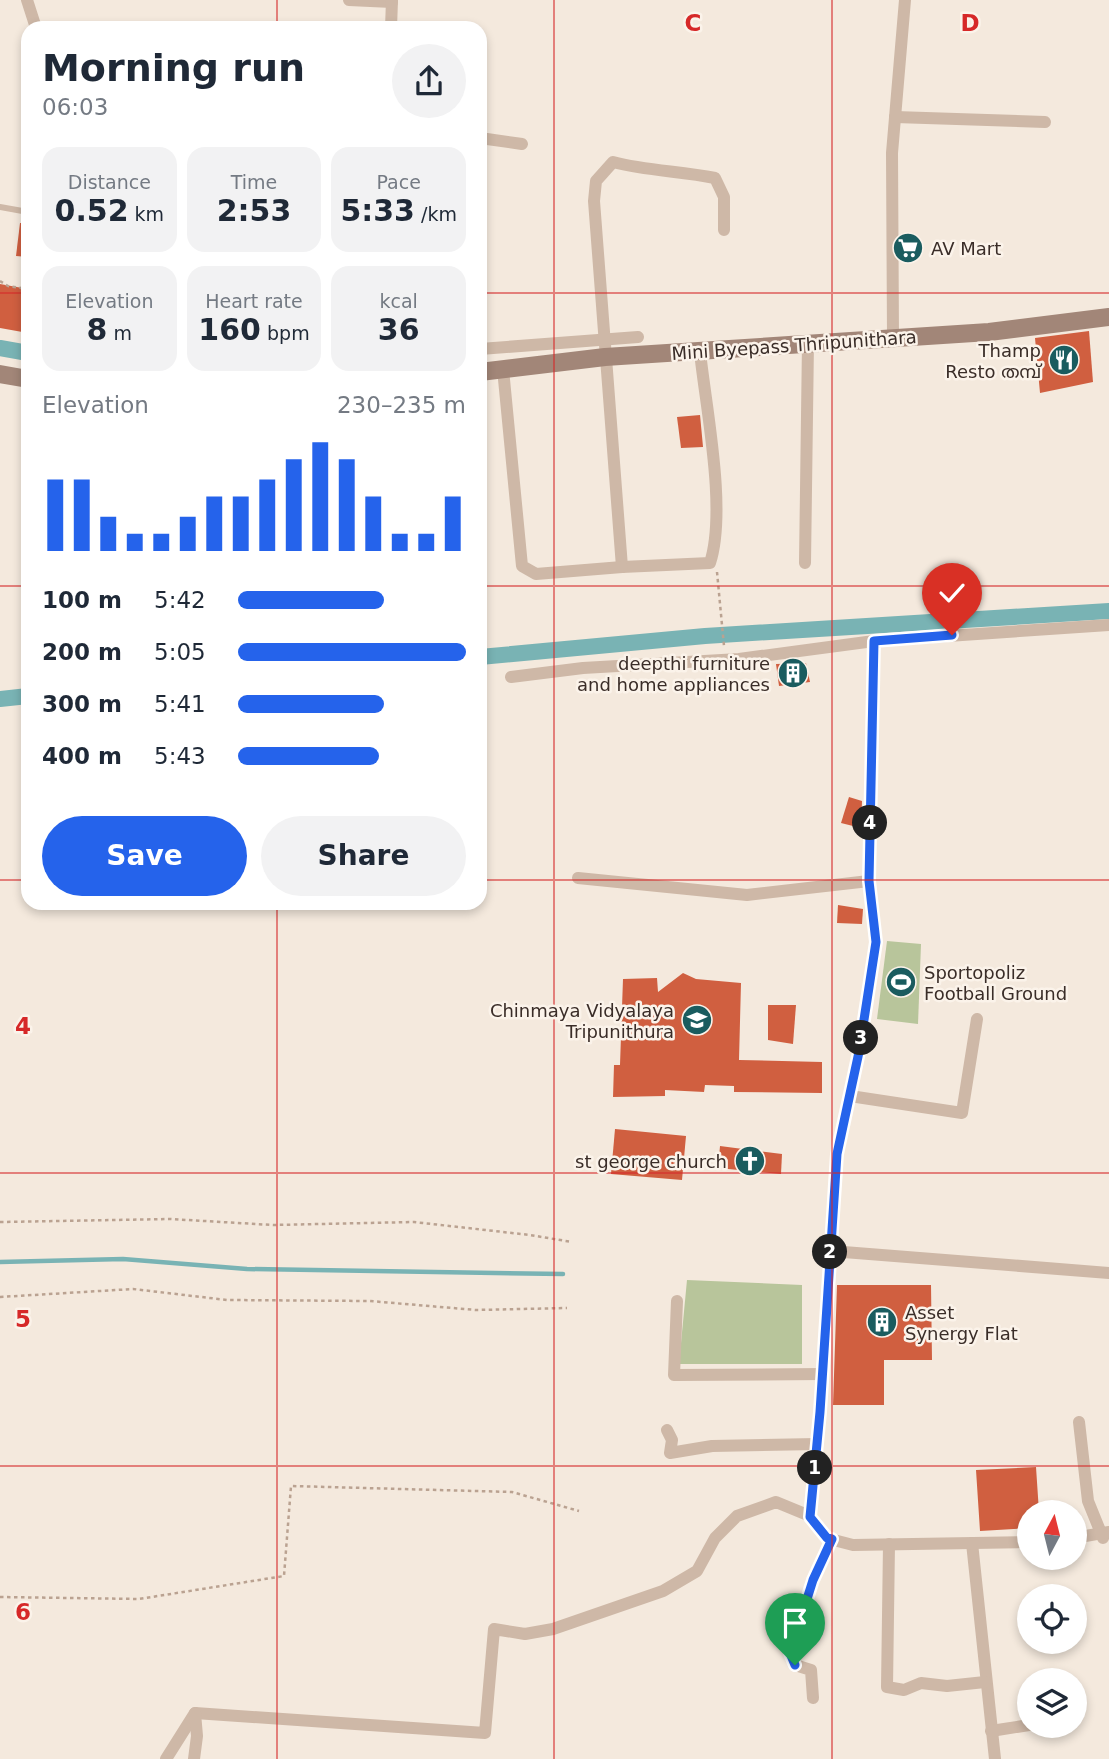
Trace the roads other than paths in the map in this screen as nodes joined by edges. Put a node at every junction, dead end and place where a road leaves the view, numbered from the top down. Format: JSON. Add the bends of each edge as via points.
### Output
{"nodes":[{"id":1,"x":27,"y":0,"type":"edge"},
{"id":2,"x":349,"y":0,"type":"edge"},
{"id":3,"x":905,"y":0,"type":"edge"},
{"id":4,"x":392,"y":1,"type":"edge"},
{"id":5,"x":34,"y":21,"type":"edge"},
{"id":6,"x":391,"y":21,"type":"edge"},
{"id":7,"x":895,"y":117,"type":"junction"},
{"id":8,"x":1045,"y":122,"type":"dead end"},
{"id":9,"x":487,"y":139,"type":"edge"},
{"id":10,"x":522,"y":144,"type":"dead end"},
{"id":11,"x":0,"y":207,"type":"edge"},
{"id":12,"x":21,"y":211,"type":"edge"},
{"id":13,"x":724,"y":230,"type":"dead end"},
{"id":14,"x":1109,"y":317,"type":"edge"},
{"id":15,"x":638,"y":337,"type":"dead end"},
{"id":16,"x":894,"y":337,"type":"junction"},
{"id":17,"x":808,"y":342,"type":"junction"},
{"id":18,"x":605,"y":348,"type":"junction"},
{"id":19,"x":487,"y":349,"type":"edge"},
{"id":20,"x":700,"y":352,"type":"junction"},
{"id":21,"x":490,"y":370,"type":"edge"},
{"id":22,"x":0,"y":374,"type":"edge"},
{"id":23,"x":21,"y":378,"type":"edge"},
{"id":24,"x":805,"y":563,"type":"dead end"},
{"id":25,"x":622,"y":567,"type":"junction"},
{"id":26,"x":1109,"y":625,"type":"edge"},
{"id":27,"x":874,"y":641,"type":"junction"},
{"id":28,"x":511,"y":677,"type":"dead end"},
{"id":29,"x":578,"y":878,"type":"dead end"},
{"id":30,"x":869,"y":881,"type":"junction"},
{"id":31,"x":977,"y":1019,"type":"dead end"},
{"id":32,"x":850,"y":1096,"type":"junction"},
{"id":33,"x":831,"y":1251,"type":"junction"},
{"id":34,"x":1109,"y":1273,"type":"edge"},
{"id":35,"x":677,"y":1301,"type":"dead end"},
{"id":36,"x":823,"y":1374,"type":"junction"},
{"id":37,"x":1079,"y":1422,"type":"dead end"},
{"id":38,"x":667,"y":1430,"type":"dead end"},
{"id":39,"x":817,"y":1444,"type":"junction"},
{"id":40,"x":810,"y":1517,"type":"junction"},
{"id":41,"x":1104,"y":1534,"type":"edge"},
{"id":42,"x":832,"y":1539,"type":"junction"},
{"id":43,"x":1017,"y":1542,"type":"edge"},
{"id":44,"x":972,"y":1543,"type":"junction"},
{"id":45,"x":889,"y":1544,"type":"junction"},
{"id":46,"x":985,"y":1682,"type":"junction"},
{"id":47,"x":813,"y":1698,"type":"dead end"},
{"id":48,"x":195,"y":1713,"type":"junction"},
{"id":49,"x":1017,"y":1727,"type":"edge"},
{"id":50,"x":991,"y":1731,"type":"junction"},
{"id":51,"x":166,"y":1759,"type":"edge"},
{"id":52,"x":194,"y":1759,"type":"edge"},
{"id":53,"x":995,"y":1759,"type":"edge"}],
"edges":[{"from":1,"to":5,"type":"street"},
{"from":2,"to":4,"type":"street"},
{"from":3,"to":7,"type":"street"},
{"from":4,"to":6,"type":"street"},
{"from":7,"to":8,"type":"street"},
{"from":7,"to":16,"type":"street"},
{"from":9,"to":10,"type":"street"},
{"from":11,"to":12,"type":"lane"},
{"from":13,"to":18,"type":"street","via":[[724,197],[715,178],[613,162],[596,181],[594,201]]},
{"from":14,"to":16,"type":"main road","name":"Mini Byepass Thripunithara","via":[[989,332]]},
{"from":15,"to":18,"type":"street"},
{"from":16,"to":17,"type":"main road","name":"Mini Byepass Thripunithara"},
{"from":17,"to":20,"type":"main road","name":"Mini Byepass Thripunithara"},
{"from":17,"to":24,"type":"street"},
{"from":18,"to":19,"type":"street"},
{"from":18,"to":20,"type":"main road","name":"Mini Byepass Thripunithara"},
{"from":18,"to":21,"type":"main road","name":"Mini Byepass Thripunithara"},
{"from":18,"to":25,"type":"street"},
{"from":20,"to":25,"type":"street","via":[[715,491],[715,548],[710,563]]},
{"from":21,"to":25,"type":"street","via":[[522,566],[536,574]]},
{"from":22,"to":23,"type":"main road"},
{"from":26,"to":27,"type":"street"},
{"from":27,"to":28,"type":"street","via":[[739,659]]},
{"from":27,"to":30,"type":"street"},
{"from":29,"to":30,"type":"street","via":[[747,895]]},
{"from":30,"to":32,"type":"street","via":[[876,942]]},
{"from":31,"to":32,"type":"street","via":[[962,1113]]},
{"from":32,"to":33,"type":"street","via":[[837,1154]]},
{"from":33,"to":34,"type":"street"},
{"from":33,"to":36,"type":"street"},
{"from":35,"to":36,"type":"street","via":[[674,1375]]},
{"from":36,"to":39,"type":"street"},
{"from":37,"to":41,"type":"street","via":[[1088,1501]]},
{"from":38,"to":39,"type":"street","via":[[672,1440],[670,1453],[712,1446]]},
{"from":39,"to":40,"type":"street"},
{"from":40,"to":42,"type":"street"},
{"from":40,"to":48,"type":"street","via":[[776,1502],[737,1516],[715,1538],[697,1571],[663,1591],[553,1629],[525,1634],[494,1629],[485,1733]]},
{"from":42,"to":45,"type":"street","via":[[853,1545]]},
{"from":42,"to":47,"type":"street","via":[[813,1580],[790,1653],[795,1665],[811,1670]]},
{"from":43,"to":44,"type":"street"},
{"from":44,"to":45,"type":"street"},
{"from":44,"to":46,"type":"street"},
{"from":45,"to":46,"type":"street","via":[[887,1687],[904,1690],[921,1683]]},
{"from":46,"to":50,"type":"street"},
{"from":48,"to":51,"type":"street"},
{"from":48,"to":52,"type":"street"},
{"from":49,"to":50,"type":"street"},
{"from":50,"to":53,"type":"street"}]}
